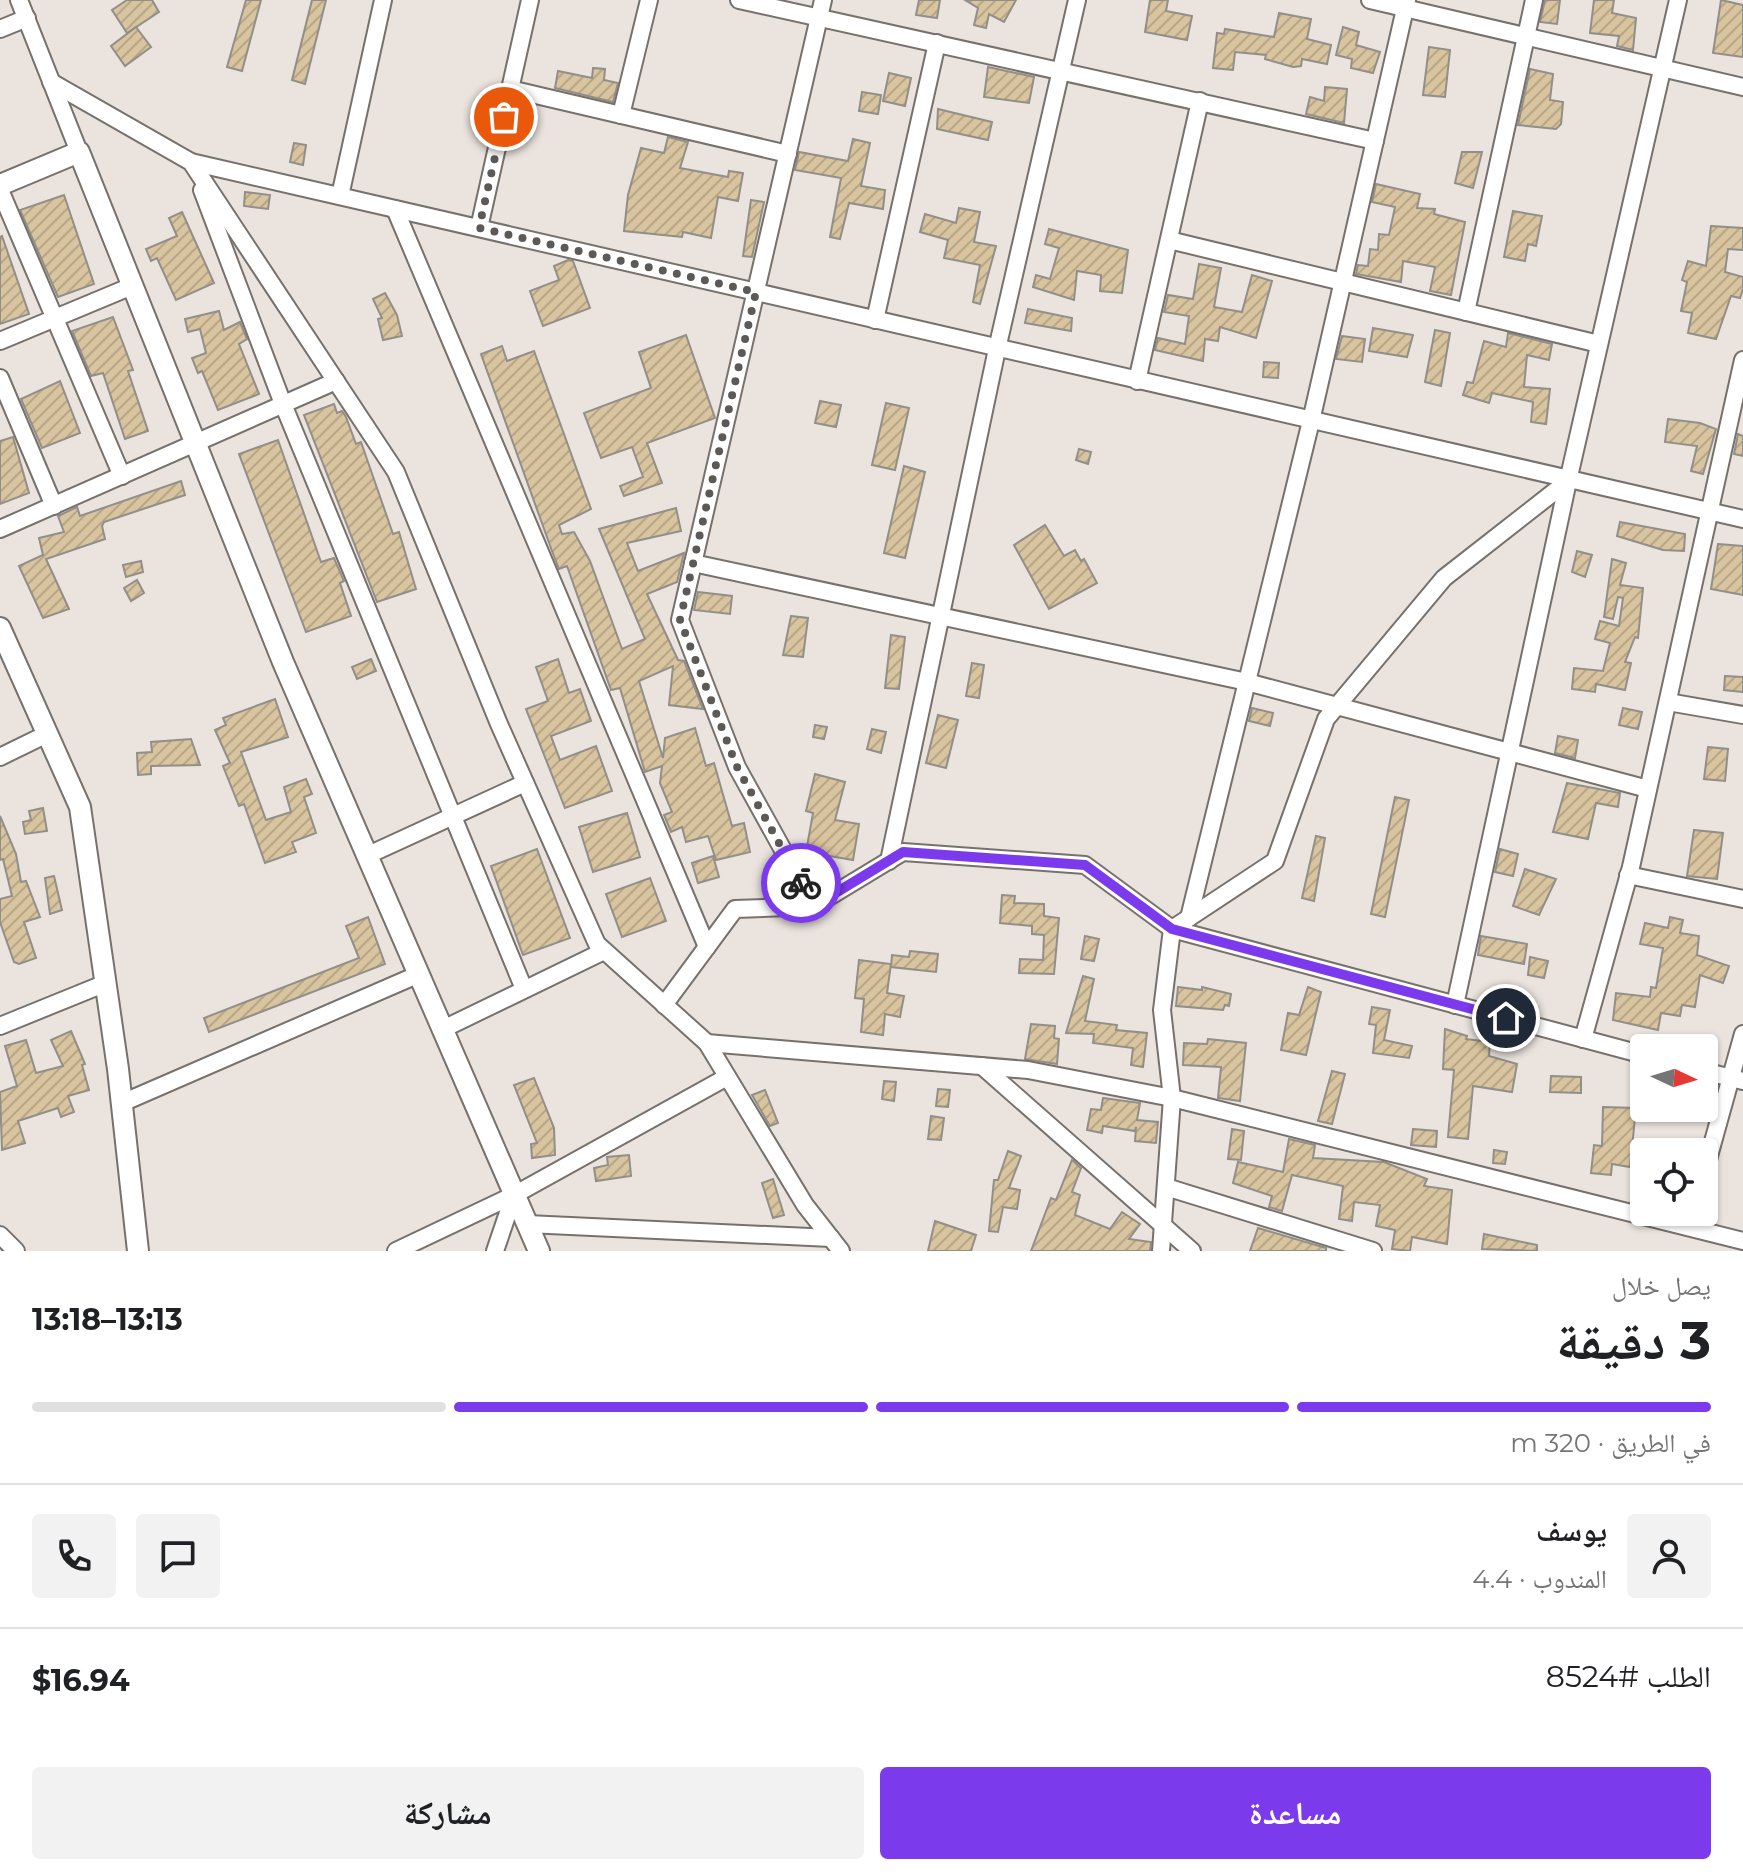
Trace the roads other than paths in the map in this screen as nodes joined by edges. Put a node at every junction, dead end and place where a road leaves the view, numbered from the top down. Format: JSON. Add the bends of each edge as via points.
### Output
{"nodes":[{"id":1,"x":19,"y":0,"type":"edge"},
{"id":2,"x":383,"y":0,"type":"edge"},
{"id":3,"x":530,"y":0,"type":"edge"},
{"id":4,"x":649,"y":0,"type":"edge"},
{"id":5,"x":739,"y":0,"type":"edge"},
{"id":6,"x":823,"y":0,"type":"edge"},
{"id":7,"x":1077,"y":0,"type":"edge"},
{"id":8,"x":1370,"y":0,"type":"edge"},
{"id":9,"x":1534,"y":0,"type":"edge"},
{"id":10,"x":1678,"y":0,"type":"edge"},
{"id":11,"x":1406,"y":4,"type":"edge"},
{"id":12,"x":819,"y":17,"type":"junction"},
{"id":13,"x":27,"y":18,"type":"junction"},
{"id":14,"x":0,"y":29,"type":"edge"},
{"id":15,"x":1526,"y":36,"type":"junction"},
{"id":16,"x":937,"y":43,"type":"junction"},
{"id":17,"x":1662,"y":68,"type":"junction"},
{"id":18,"x":1061,"y":70,"type":"junction"},
{"id":19,"x":51,"y":82,"type":"junction"},
{"id":20,"x":1743,"y":87,"type":"edge"},
{"id":21,"x":510,"y":89,"type":"junction"},
{"id":22,"x":1200,"y":101,"type":"junction"},
{"id":23,"x":621,"y":115,"type":"junction"},
{"id":24,"x":1375,"y":141,"type":"junction"},
{"id":25,"x":79,"y":152,"type":"junction"},
{"id":26,"x":788,"y":154,"type":"junction"},
{"id":27,"x":191,"y":162,"type":"junction"},
{"id":28,"x":0,"y":187,"type":"edge"},
{"id":29,"x":340,"y":196,"type":"junction"},
{"id":30,"x":395,"y":209,"type":"junction"},
{"id":31,"x":479,"y":228,"type":"junction"},
{"id":32,"x":1169,"y":240,"type":"junction"},
{"id":33,"x":1343,"y":282,"type":"junction"},
{"id":34,"x":132,"y":286,"type":"junction"},
{"id":35,"x":756,"y":292,"type":"junction"},
{"id":36,"x":1466,"y":312,"type":"junction"},
{"id":37,"x":55,"y":318,"type":"junction"},
{"id":38,"x":875,"y":320,"type":"junction"},
{"id":39,"x":0,"y":341,"type":"edge"},
{"id":40,"x":1599,"y":344,"type":"junction"},
{"id":41,"x":997,"y":349,"type":"junction"},
{"id":42,"x":1743,"y":360,"type":"edge"},
{"id":43,"x":0,"y":378,"type":"edge"},
{"id":44,"x":336,"y":381,"type":"junction"},
{"id":45,"x":1137,"y":381,"type":"junction"},
{"id":46,"x":283,"y":404,"type":"junction"},
{"id":47,"x":1311,"y":421,"type":"junction"},
{"id":48,"x":195,"y":443,"type":"junction"},
{"id":49,"x":122,"y":476,"type":"junction"},
{"id":50,"x":1568,"y":481,"type":"junction"},
{"id":51,"x":54,"y":506,"type":"junction"},
{"id":52,"x":1711,"y":511,"type":"junction"},
{"id":53,"x":1743,"y":519,"type":"edge"},
{"id":54,"x":0,"y":529,"type":"edge"},
{"id":55,"x":693,"y":563,"type":"junction"},
{"id":56,"x":940,"y":616,"type":"junction"},
{"id":57,"x":0,"y":628,"type":"edge"},
{"id":58,"x":1247,"y":682,"type":"junction"},
{"id":59,"x":1668,"y":702,"type":"junction"},
{"id":60,"x":1337,"y":706,"type":"junction"},
{"id":61,"x":1743,"y":715,"type":"edge"},
{"id":62,"x":47,"y":734,"type":"junction"},
{"id":63,"x":1509,"y":752,"type":"junction"},
{"id":64,"x":0,"y":757,"type":"edge"},
{"id":65,"x":525,"y":783,"type":"junction"},
{"id":66,"x":1648,"y":789,"type":"junction"},
{"id":67,"x":453,"y":816,"type":"junction"},
{"id":68,"x":366,"y":856,"type":"junction"},
{"id":69,"x":889,"y":861,"type":"junction"},
{"id":70,"x":1628,"y":875,"type":"junction"},
{"id":71,"x":1743,"y":899,"type":"edge"},
{"id":72,"x":814,"y":906,"type":"junction"},
{"id":73,"x":1189,"y":918,"type":"junction"},
{"id":74,"x":1172,"y":929,"type":"junction"},
{"id":75,"x":707,"y":947,"type":"junction"},
{"id":76,"x":604,"y":951,"type":"junction"},
{"id":77,"x":417,"y":975,"type":"junction"},
{"id":78,"x":106,"y":983,"type":"junction"},
{"id":79,"x":524,"y":989,"type":"junction"},
{"id":80,"x":664,"y":1005,"type":"junction"},
{"id":81,"x":1455,"y":1005,"type":"junction"},
{"id":82,"x":0,"y":1026,"type":"edge"},
{"id":83,"x":441,"y":1030,"type":"junction"},
{"id":84,"x":1743,"y":1034,"type":"edge"},
{"id":85,"x":1583,"y":1039,"type":"junction"},
{"id":86,"x":707,"y":1043,"type":"junction"},
{"id":87,"x":1630,"y":1051,"type":"edge"},
{"id":88,"x":982,"y":1066,"type":"junction"},
{"id":89,"x":727,"y":1077,"type":"junction"},
{"id":90,"x":1737,"y":1080,"type":"edge"},
{"id":91,"x":1172,"y":1098,"type":"junction"},
{"id":92,"x":122,"y":1103,"type":"junction"},
{"id":93,"x":1717,"y":1138,"type":"edge"},
{"id":94,"x":1166,"y":1187,"type":"junction"},
{"id":95,"x":514,"y":1195,"type":"junction"},
{"id":96,"x":1630,"y":1205,"type":"edge"},
{"id":97,"x":527,"y":1224,"type":"junction"},
{"id":98,"x":1708,"y":1226,"type":"edge"},
{"id":99,"x":1164,"y":1227,"type":"junction"},
{"id":100,"x":0,"y":1235,"type":"edge"},
{"id":101,"x":1743,"y":1241,"type":"edge"},
{"id":102,"x":836,"y":1244,"type":"edge"},
{"id":103,"x":16,"y":1251,"type":"edge"},
{"id":104,"x":138,"y":1251,"type":"edge"},
{"id":105,"x":396,"y":1251,"type":"edge"},
{"id":106,"x":495,"y":1251,"type":"edge"},
{"id":107,"x":539,"y":1251,"type":"edge"},
{"id":108,"x":1161,"y":1251,"type":"edge"},
{"id":109,"x":1192,"y":1251,"type":"edge"},
{"id":110,"x":1373,"y":1251,"type":"edge"}],
"edges":[{"from":1,"to":13,"type":"street"},
{"from":2,"to":29,"type":"street"},
{"from":3,"to":21,"type":"street"},
{"from":4,"to":23,"type":"street"},
{"from":5,"to":12,"type":"street"},
{"from":6,"to":12,"type":"street"},
{"from":7,"to":18,"type":"street"},
{"from":8,"to":11,"type":"street"},
{"from":9,"to":15,"type":"street"},
{"from":10,"to":17,"type":"street"},
{"from":11,"to":15,"type":"street"},
{"from":11,"to":24,"type":"street"},
{"from":12,"to":16,"type":"street"},
{"from":12,"to":26,"type":"street"},
{"from":13,"to":14,"type":"street"},
{"from":13,"to":19,"type":"street"},
{"from":15,"to":17,"type":"street"},
{"from":15,"to":36,"type":"street"},
{"from":16,"to":18,"type":"street"},
{"from":16,"to":38,"type":"street"},
{"from":17,"to":20,"type":"street"},
{"from":17,"to":40,"type":"street"},
{"from":18,"to":22,"type":"street"},
{"from":18,"to":41,"type":"street"},
{"from":19,"to":25,"type":"street"},
{"from":19,"to":27,"type":"street"},
{"from":21,"to":23,"type":"street"},
{"from":21,"to":31,"type":"street"},
{"from":22,"to":24,"type":"street"},
{"from":22,"to":32,"type":"street"},
{"from":23,"to":26,"type":"street"},
{"from":24,"to":33,"type":"street"},
{"from":25,"to":28,"type":"street"},
{"from":25,"to":34,"type":"street"},
{"from":26,"to":35,"type":"street"},
{"from":27,"to":29,"type":"street"},
{"from":27,"to":44,"type":"street"},
{"from":27,"to":46,"type":"street"},
{"from":28,"to":37,"type":"street"},
{"from":29,"to":30,"type":"street"},
{"from":30,"to":31,"type":"street"},
{"from":30,"to":75,"type":"street"},
{"from":31,"to":35,"type":"street"},
{"from":32,"to":33,"type":"street"},
{"from":32,"to":45,"type":"street"},
{"from":33,"to":36,"type":"street"},
{"from":33,"to":47,"type":"street"},
{"from":34,"to":37,"type":"street"},
{"from":34,"to":48,"type":"street"},
{"from":35,"to":38,"type":"street"},
{"from":35,"to":55,"type":"street"},
{"from":36,"to":40,"type":"street"},
{"from":37,"to":39,"type":"street"},
{"from":37,"to":49,"type":"street"},
{"from":38,"to":41,"type":"street"},
{"from":40,"to":50,"type":"street"},
{"from":41,"to":45,"type":"street"},
{"from":41,"to":56,"type":"street"},
{"from":42,"to":52,"type":"street"},
{"from":43,"to":51,"type":"street"},
{"from":44,"to":46,"type":"street"},
{"from":44,"to":65,"type":"street","via":[[396,472]]},
{"from":45,"to":47,"type":"street"},
{"from":46,"to":48,"type":"street"},
{"from":46,"to":67,"type":"street"},
{"from":47,"to":50,"type":"street"},
{"from":47,"to":58,"type":"street"},
{"from":48,"to":49,"type":"street"},
{"from":48,"to":68,"type":"street"},
{"from":49,"to":51,"type":"street"},
{"from":50,"to":52,"type":"street"},
{"from":50,"to":60,"type":"street","via":[[1444,578]]},
{"from":50,"to":63,"type":"street"},
{"from":51,"to":54,"type":"street"},
{"from":52,"to":53,"type":"street"},
{"from":52,"to":59,"type":"street"},
{"from":55,"to":56,"type":"street"},
{"from":55,"to":72,"type":"street","via":[[680,620],[737,767]]},
{"from":56,"to":58,"type":"street"},
{"from":56,"to":69,"type":"street"},
{"from":57,"to":62,"type":"street"},
{"from":58,"to":60,"type":"street"},
{"from":58,"to":73,"type":"street"},
{"from":59,"to":61,"type":"street"},
{"from":59,"to":66,"type":"street"},
{"from":60,"to":63,"type":"street"},
{"from":60,"to":73,"type":"street","via":[[1326,719],[1275,861]]},
{"from":62,"to":64,"type":"street"},
{"from":62,"to":78,"type":"street","via":[[80,807]]},
{"from":63,"to":66,"type":"street"},
{"from":63,"to":81,"type":"street"},
{"from":65,"to":67,"type":"street"},
{"from":65,"to":76,"type":"street"},
{"from":66,"to":70,"type":"street"},
{"from":67,"to":68,"type":"street"},
{"from":67,"to":79,"type":"street"},
{"from":68,"to":77,"type":"street"},
{"from":69,"to":72,"type":"street"},
{"from":69,"to":74,"type":"street","via":[[903,852],[1085,865]]},
{"from":70,"to":71,"type":"street"},
{"from":70,"to":85,"type":"street"},
{"from":72,"to":75,"type":"street","via":[[735,909]]},
{"from":73,"to":74,"type":"street"},
{"from":74,"to":81,"type":"street"},
{"from":74,"to":91,"type":"street","via":[[1162,1010]]},
{"from":75,"to":80,"type":"street"},
{"from":76,"to":79,"type":"street"},
{"from":76,"to":80,"type":"street"},
{"from":77,"to":83,"type":"street"},
{"from":77,"to":92,"type":"street"},
{"from":78,"to":82,"type":"street"},
{"from":78,"to":92,"type":"street"},
{"from":79,"to":83,"type":"street"},
{"from":80,"to":86,"type":"street"},
{"from":81,"to":85,"type":"street"},
{"from":83,"to":95,"type":"street"},
{"from":84,"to":90,"type":"street"},
{"from":85,"to":87,"type":"street"},
{"from":86,"to":88,"type":"street"},
{"from":86,"to":89,"type":"street"},
{"from":88,"to":91,"type":"street"},
{"from":88,"to":99,"type":"street"},
{"from":89,"to":95,"type":"street"},
{"from":89,"to":102,"type":"street","via":[[805,1205]]},
{"from":90,"to":93,"type":"street"},
{"from":91,"to":94,"type":"street"},
{"from":91,"to":96,"type":"street"},
{"from":92,"to":104,"type":"street"},
{"from":94,"to":99,"type":"street"},
{"from":94,"to":110,"type":"street"},
{"from":95,"to":97,"type":"street"},
{"from":95,"to":105,"type":"street"},
{"from":95,"to":106,"type":"street"},
{"from":97,"to":102,"type":"street"},
{"from":97,"to":107,"type":"street"},
{"from":98,"to":101,"type":"street"},
{"from":99,"to":108,"type":"street"},
{"from":99,"to":109,"type":"street"},
{"from":100,"to":103,"type":"street"}]}
